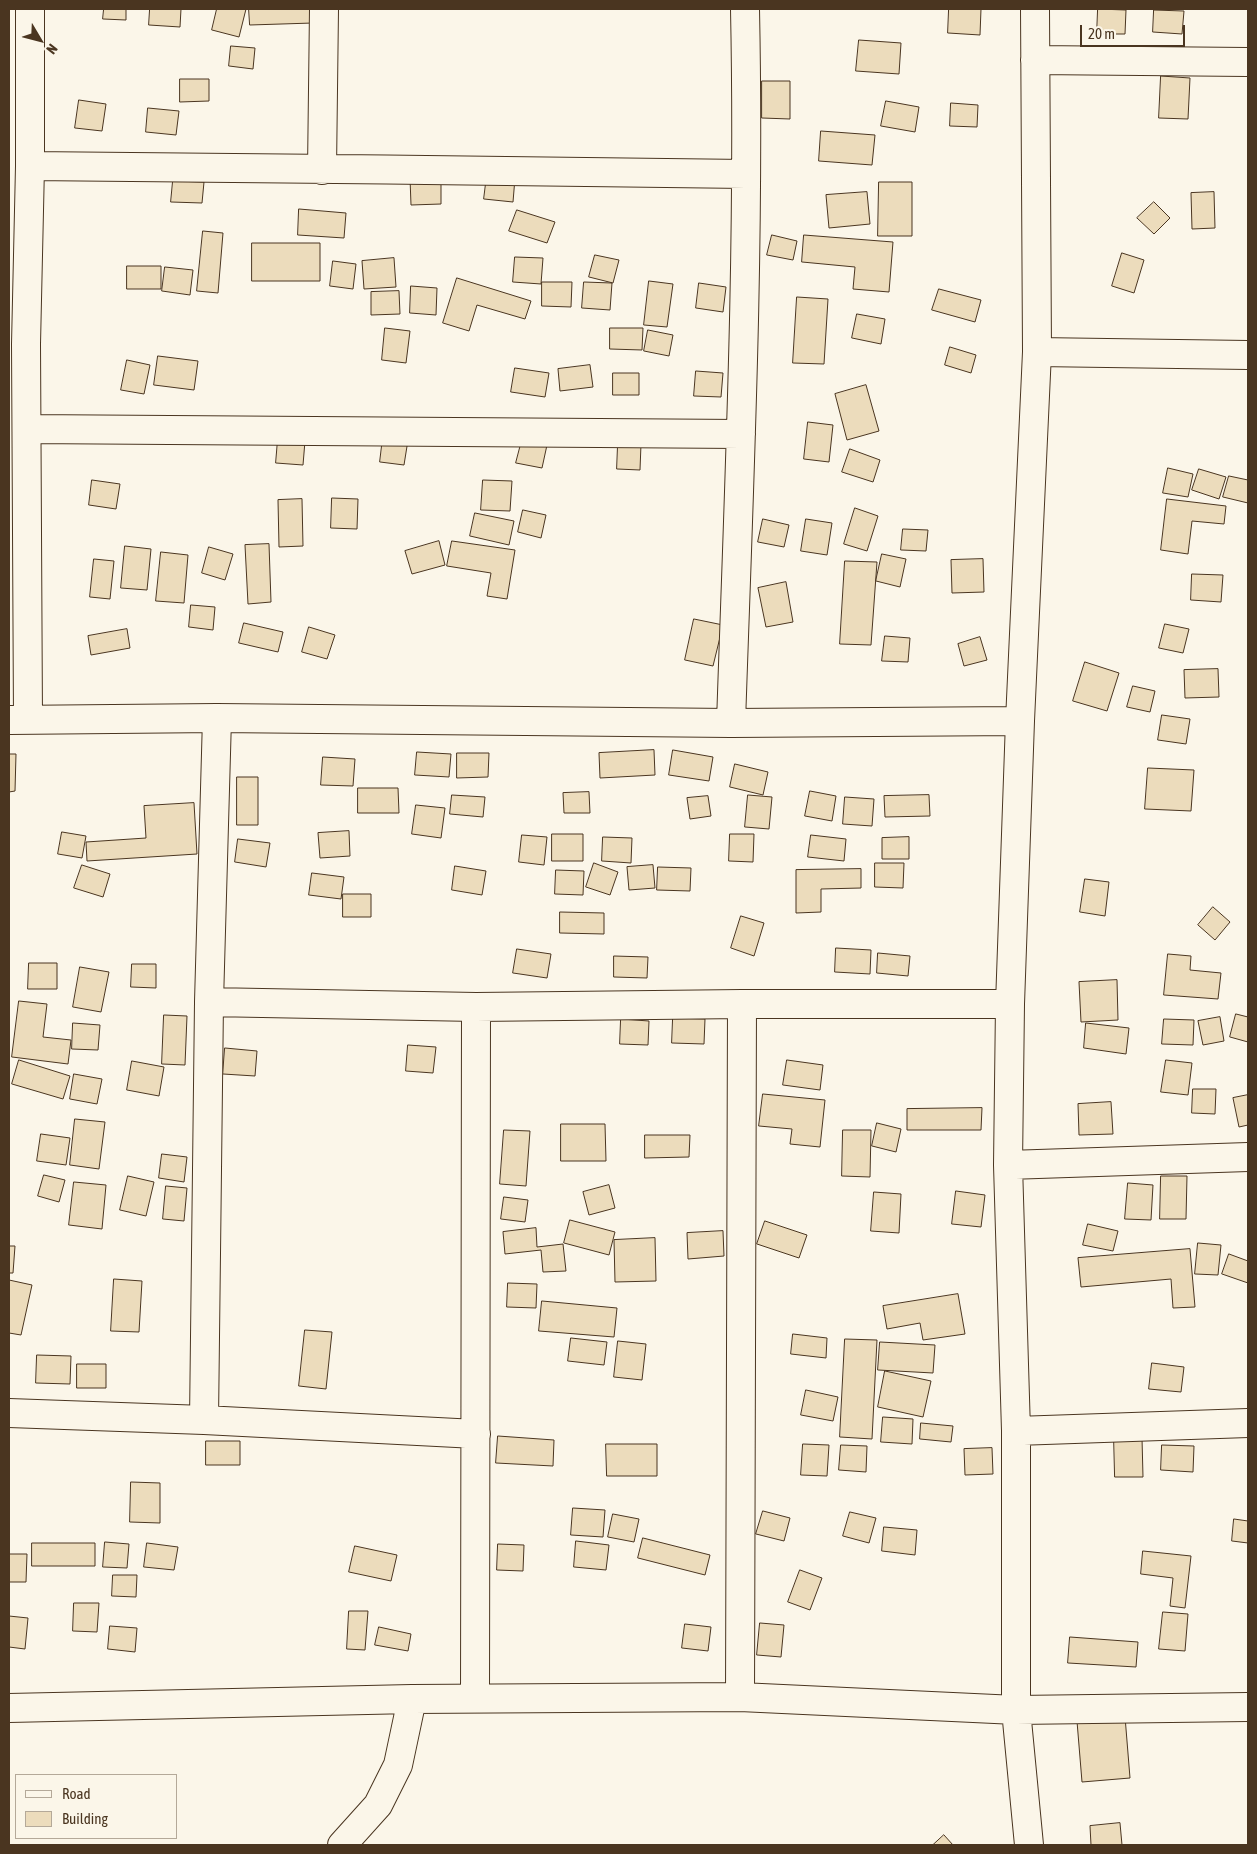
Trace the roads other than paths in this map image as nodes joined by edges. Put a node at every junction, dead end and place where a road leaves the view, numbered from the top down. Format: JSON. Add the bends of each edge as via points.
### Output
{"nodes":[{"id":1,"x":30,"y":9,"type":"edge"},
{"id":2,"x":324,"y":9,"type":"edge"},
{"id":3,"x":745,"y":9,"type":"edge"},
{"id":4,"x":1035,"y":9,"type":"edge"},
{"id":5,"x":1035,"y":60,"type":"junction"},
{"id":6,"x":1248,"y":62,"type":"edge"},
{"id":7,"x":30,"y":166,"type":"junction"},
{"id":8,"x":322,"y":170,"type":"junction"},
{"id":9,"x":746,"y":174,"type":"junction"},
{"id":10,"x":17,"y":343,"type":"edge"},
{"id":11,"x":1037,"y":352,"type":"junction"},
{"id":12,"x":1248,"y":355,"type":"edge"},
{"id":13,"x":27,"y":429,"type":"junction"},
{"id":14,"x":740,"y":434,"type":"junction"},
{"id":15,"x":217,"y":718,"type":"junction"},
{"id":16,"x":19,"y":720,"type":"edge"},
{"id":17,"x":1020,"y":721,"type":"junction"},
{"id":18,"x":731,"y":723,"type":"junction"},
{"id":19,"x":209,"y":1002,"type":"junction"},
{"id":20,"x":742,"y":1004,"type":"junction"},
{"id":21,"x":1010,"y":1004,"type":"junction"},
{"id":22,"x":476,"y":1007,"type":"junction"},
{"id":23,"x":1248,"y":1157,"type":"edge"},
{"id":24,"x":1008,"y":1165,"type":"junction"},
{"id":25,"x":9,"y":1414,"type":"edge"},
{"id":26,"x":204,"y":1420,"type":"junction"},
{"id":27,"x":1248,"y":1423,"type":"edge"},
{"id":28,"x":1016,"y":1431,"type":"junction"},
{"id":29,"x":476,"y":1434,"type":"junction"},
{"id":30,"x":740,"y":1697,"type":"junction"},
{"id":31,"x":475,"y":1698,"type":"junction"},
{"id":32,"x":412,"y":1699,"type":"junction"},
{"id":33,"x":1248,"y":1707,"type":"edge"},
{"id":34,"x":9,"y":1708,"type":"edge"},
{"id":35,"x":1016,"y":1710,"type":"junction"},
{"id":36,"x":347,"y":1844,"type":"edge"},
{"id":37,"x":1029,"y":1845,"type":"edge"}],
"edges":[{"from":1,"to":7,"type":"street"},
{"from":2,"to":8,"type":"street"},
{"from":3,"to":9,"type":"street"},
{"from":4,"to":5,"type":"street"},
{"from":5,"to":6,"type":"street"},
{"from":5,"to":11,"type":"street"},
{"from":7,"to":8,"type":"street"},
{"from":7,"to":10,"type":"street"},
{"from":8,"to":9,"type":"street"},
{"from":9,"to":14,"type":"street"},
{"from":10,"to":13,"type":"street"},
{"from":11,"to":12,"type":"street"},
{"from":11,"to":17,"type":"street"},
{"from":13,"to":14,"type":"street"},
{"from":13,"to":16,"type":"street"},
{"from":14,"to":18,"type":"street"},
{"from":15,"to":16,"type":"street"},
{"from":15,"to":18,"type":"street"},
{"from":15,"to":19,"type":"street"},
{"from":17,"to":18,"type":"street"},
{"from":17,"to":21,"type":"street"},
{"from":19,"to":22,"type":"street"},
{"from":19,"to":26,"type":"street"},
{"from":20,"to":21,"type":"street"},
{"from":20,"to":22,"type":"street"},
{"from":20,"to":30,"type":"street"},
{"from":21,"to":24,"type":"street"},
{"from":22,"to":29,"type":"street"},
{"from":23,"to":24,"type":"street"},
{"from":24,"to":28,"type":"street"},
{"from":25,"to":26,"type":"street"},
{"from":26,"to":29,"type":"street"},
{"from":27,"to":28,"type":"street"},
{"from":28,"to":35,"type":"street"},
{"from":29,"to":31,"type":"street"},
{"from":30,"to":31,"type":"street"},
{"from":30,"to":35,"type":"street"},
{"from":31,"to":32,"type":"street"},
{"from":32,"to":34,"type":"street"},
{"from":32,"to":36,"type":"street","via":[[398,1765],[378,1805]]},
{"from":33,"to":35,"type":"street"},
{"from":35,"to":37,"type":"street"}]}
